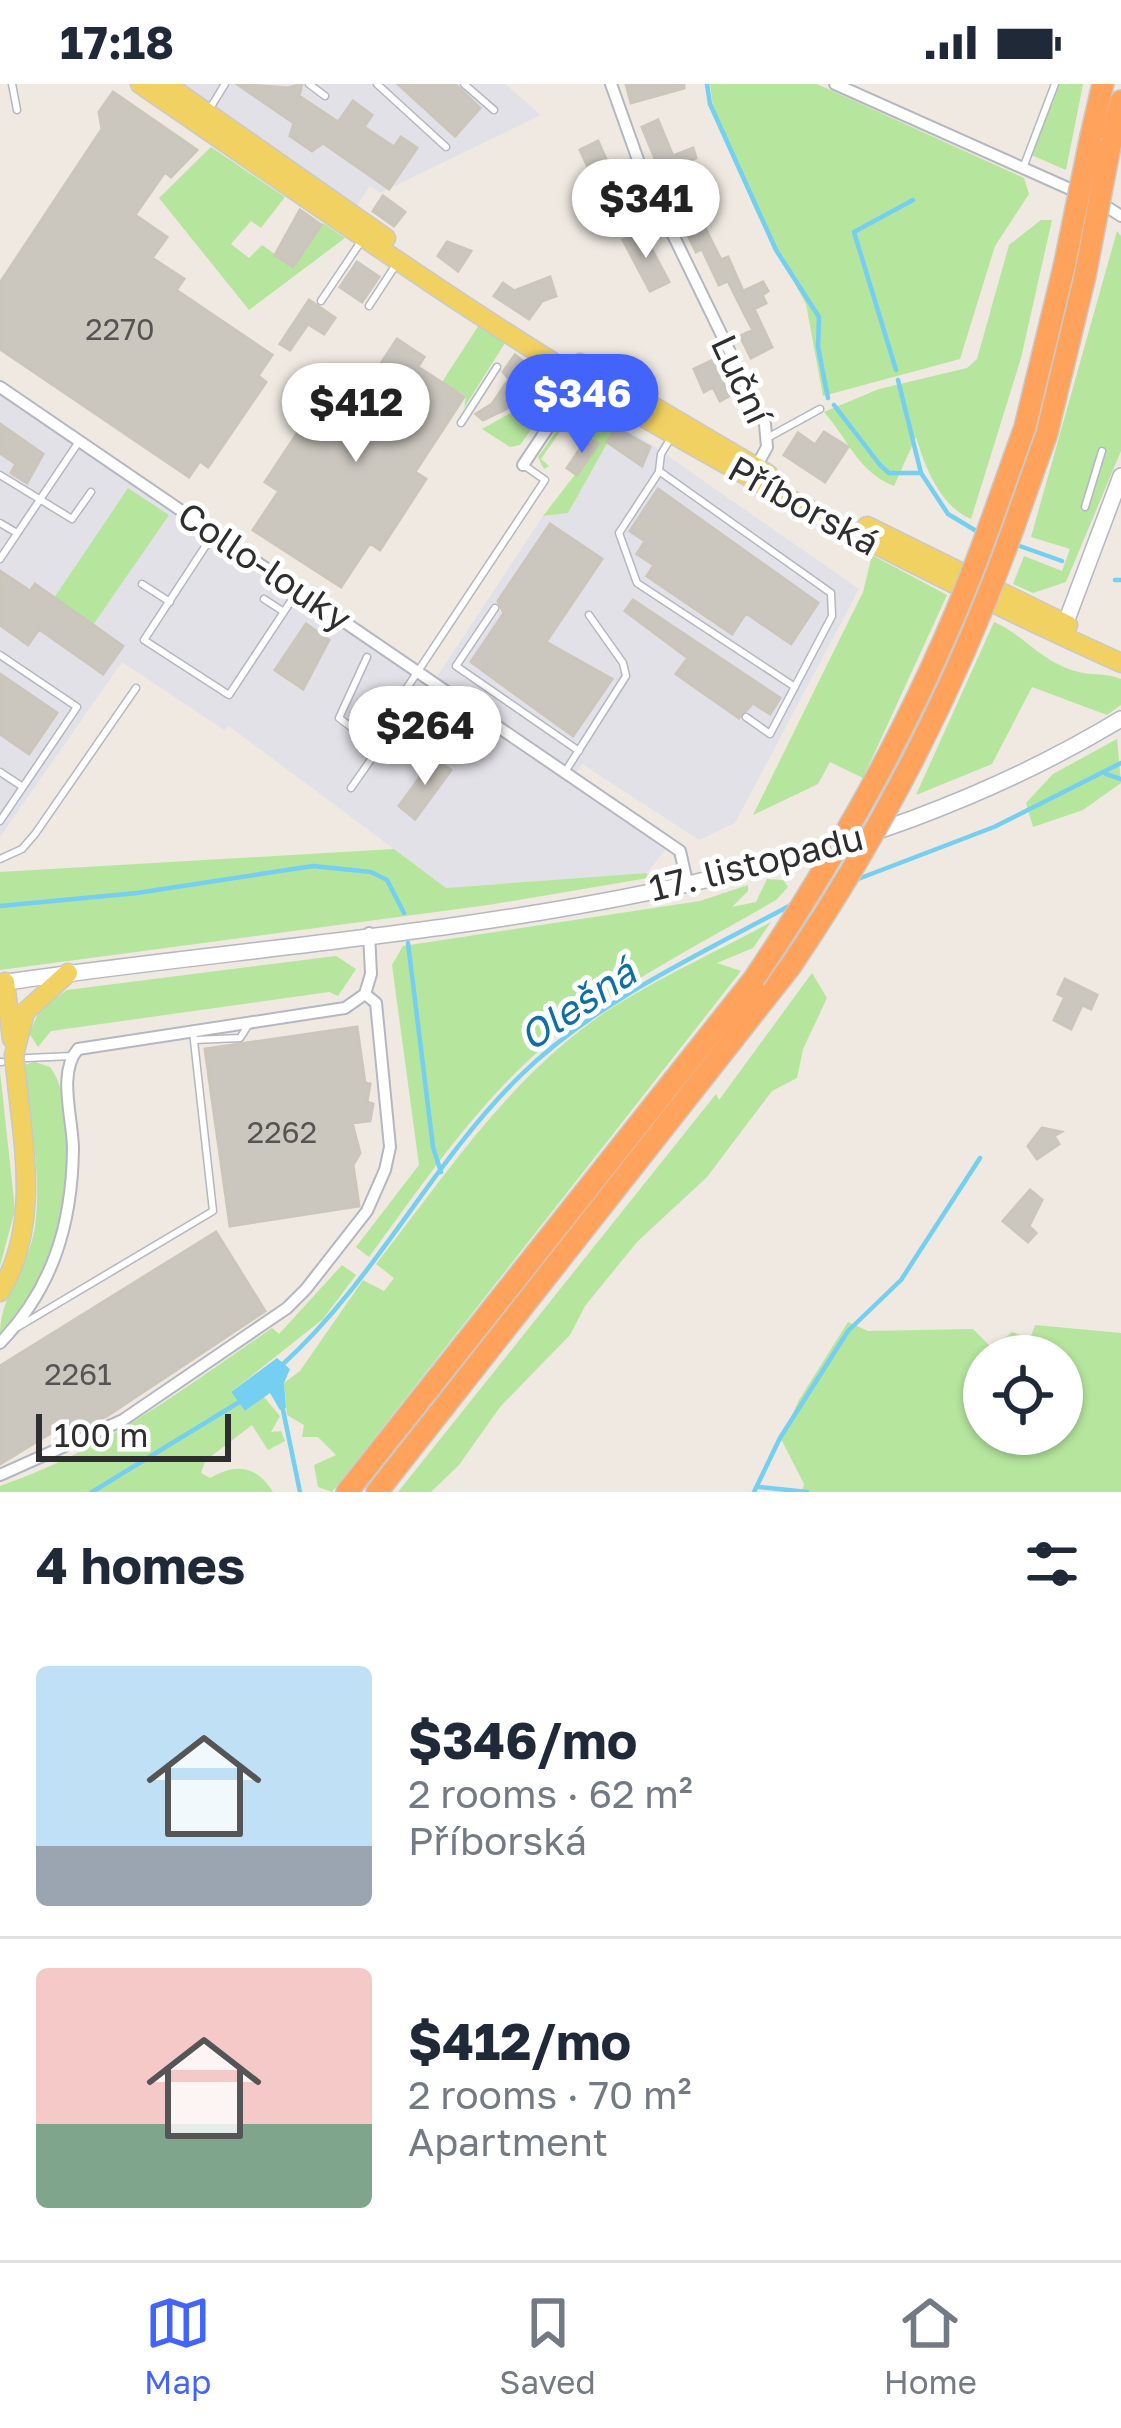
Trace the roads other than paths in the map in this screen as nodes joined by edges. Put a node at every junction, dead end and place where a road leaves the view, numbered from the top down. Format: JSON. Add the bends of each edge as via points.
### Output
{"nodes":[{"id":1,"x":11,"y":84,"type":"edge"},
{"id":2,"x":140,"y":84,"type":"edge"},
{"id":3,"x":166,"y":84,"type":"edge"},
{"id":4,"x":225,"y":84,"type":"edge"},
{"id":5,"x":309,"y":84,"type":"edge"},
{"id":6,"x":377,"y":84,"type":"edge"},
{"id":7,"x":464,"y":84,"type":"edge"},
{"id":8,"x":611,"y":84,"type":"edge"},
{"id":9,"x":836,"y":84,"type":"edge"},
{"id":10,"x":1055,"y":84,"type":"edge"},
{"id":11,"x":1102,"y":84,"type":"edge"},
{"id":12,"x":325,"y":96,"type":"dead end"},
{"id":13,"x":1121,"y":101,"type":"edge"},
{"id":14,"x":17,"y":110,"type":"dead end"},
{"id":15,"x":494,"y":110,"type":"dead end"},
{"id":16,"x":207,"y":112,"type":"junction"},
{"id":17,"x":1100,"y":141,"type":"junction"},
{"id":18,"x":446,"y":148,"type":"dead end"},
{"id":19,"x":1023,"y":167,"type":"junction"},
{"id":20,"x":1121,"y":216,"type":"edge"},
{"id":21,"x":364,"y":237,"type":"junction"},
{"id":22,"x":399,"y":260,"type":"junction"},
{"id":23,"x":1074,"y":272,"type":"junction"},
{"id":24,"x":320,"y":301,"type":"dead end"},
{"id":25,"x":369,"y":307,"type":"dead end"},
{"id":26,"x":497,"y":367,"type":"dead end"},
{"id":27,"x":584,"y":373,"type":"junction"},
{"id":28,"x":0,"y":387,"type":"edge"},
{"id":29,"x":820,"y":409,"type":"dead end"},
{"id":30,"x":461,"y":423,"type":"dead end"},
{"id":31,"x":677,"y":428,"type":"junction"},
{"id":32,"x":769,"y":437,"type":"junction"},
{"id":33,"x":80,"y":440,"type":"junction"},
{"id":34,"x":1102,"y":451,"type":"dead end"},
{"id":35,"x":523,"y":465,"type":"joint"},
{"id":36,"x":659,"y":471,"type":"junction"},
{"id":37,"x":755,"y":471,"type":"junction"},
{"id":38,"x":1095,"y":473,"type":"junction"},
{"id":39,"x":0,"y":476,"type":"edge"},
{"id":40,"x":1120,"y":480,"type":"edge"},
{"id":41,"x":91,"y":492,"type":"dead end"},
{"id":42,"x":41,"y":498,"type":"junction"},
{"id":43,"x":1085,"y":507,"type":"dead end"},
{"id":44,"x":0,"y":523,"type":"edge"},
{"id":45,"x":215,"y":531,"type":"junction"},
{"id":46,"x":17,"y":533,"type":"junction"},
{"id":47,"x":0,"y":560,"type":"edge"},
{"id":48,"x":142,"y":584,"type":"dead end"},
{"id":49,"x":299,"y":589,"type":"junction"},
{"id":50,"x":264,"y":599,"type":"dead end"},
{"id":51,"x":170,"y":602,"type":"junction"},
{"id":52,"x":495,"y":608,"type":"dead end"},
{"id":53,"x":284,"y":612,"type":"junction"},
{"id":54,"x":589,"y":614,"type":"dead end"},
{"id":55,"x":1063,"y":630,"type":"junction"},
{"id":56,"x":1121,"y":651,"type":"edge"},
{"id":57,"x":0,"y":655,"type":"edge"},
{"id":58,"x":367,"y":657,"type":"dead end"},
{"id":59,"x":1121,"y":662,"type":"edge"},
{"id":60,"x":420,"y":672,"type":"junction"},
{"id":61,"x":794,"y":687,"type":"junction"},
{"id":62,"x":136,"y":688,"type":"dead end"},
{"id":63,"x":746,"y":717,"type":"dead end"},
{"id":64,"x":1121,"y":719,"type":"edge"},
{"id":65,"x":371,"y":742,"type":"junction"},
{"id":66,"x":579,"y":751,"type":"junction"},
{"id":67,"x":0,"y":772,"type":"edge"},
{"id":68,"x":565,"y":772,"type":"junction"},
{"id":69,"x":23,"y":787,"type":"junction"},
{"id":70,"x":351,"y":788,"type":"dead end"},
{"id":71,"x":0,"y":821,"type":"edge"},
{"id":72,"x":0,"y":859,"type":"edge"},
{"id":73,"x":687,"y":882,"type":"junction"},
{"id":74,"x":369,"y":933,"type":"junction"},
{"id":75,"x":68,"y":974,"type":"junction"},
{"id":76,"x":3,"y":982,"type":"edge"},
{"id":77,"x":365,"y":994,"type":"junction"},
{"id":78,"x":0,"y":1028,"type":"edge"},
{"id":79,"x":194,"y":1035,"type":"junction"},
{"id":80,"x":72,"y":1056,"type":"junction"},
{"id":81,"x":12,"y":1060,"type":"edge"},
{"id":82,"x":0,"y":1292,"type":"edge"},
{"id":83,"x":13,"y":1330,"type":"junction"},
{"id":84,"x":0,"y":1343,"type":"edge"},
{"id":85,"x":0,"y":1475,"type":"edge"},
{"id":86,"x":347,"y":1492,"type":"edge"},
{"id":87,"x":377,"y":1492,"type":"edge"}],
"edges":[{"from":1,"to":14,"type":"lane"},
{"from":2,"to":21,"type":"main road","name":"Příborská"},
{"from":3,"to":16,"type":"main road","name":"Příborská"},
{"from":4,"to":16,"type":"lane"},
{"from":5,"to":12,"type":"lane"},
{"from":6,"to":18,"type":"lane"},
{"from":7,"to":15,"type":"lane"},
{"from":8,"to":32,"type":"street","name":"Luční","via":[[642,171]]},
{"from":9,"to":19,"type":"street"},
{"from":10,"to":19,"type":"lane"},
{"from":11,"to":17,"type":"highway"},
{"from":13,"to":17,"type":"highway"},
{"from":16,"to":27,"type":"main road","name":"Příborská"},
{"from":17,"to":23,"type":"highway","bridge":true},
{"from":19,"to":20,"type":"street"},
{"from":21,"to":22,"type":"main road","name":"Příborská"},
{"from":21,"to":24,"type":"lane"},
{"from":22,"to":25,"type":"lane"},
{"from":22,"to":27,"type":"main road","name":"Příborská"},
{"from":23,"to":86,"type":"highway","bridge":true,"via":[[950,631],[824,873],[754,979]]},
{"from":23,"to":87,"type":"highway","bridge":true,"via":[[1047,434],[1013,529],[971,640],[869,844],[790,967]]},
{"from":26,"to":30,"type":"lane"},
{"from":27,"to":31,"type":"main road","name":"Příborská"},
{"from":27,"to":35,"type":"street"},
{"from":28,"to":33,"type":"street","name":"Collo-louky"},
{"from":29,"to":32,"type":"lane"},
{"from":31,"to":36,"type":"lane"},
{"from":31,"to":37,"type":"main road","name":"Příborská"},
{"from":32,"to":37,"type":"street","name":"Luční"},
{"from":33,"to":42,"type":"lane"},
{"from":33,"to":45,"type":"street","name":"Collo-louky"},
{"from":34,"to":38,"type":"lane"},
{"from":35,"to":60,"type":"lane","via":[[545,479]]},
{"from":36,"to":61,"type":"lane","via":[[831,593],[832,616]]},
{"from":36,"to":61,"type":"lane","via":[[619,533],[637,583]]},
{"from":37,"to":55,"type":"main road","name":"Příborská"},
{"from":38,"to":40,"type":"lane"},
{"from":38,"to":43,"type":"lane"},
{"from":39,"to":42,"type":"lane"},
{"from":40,"to":55,"type":"main road"},
{"from":41,"to":42,"type":"lane","via":[[72,519]]},
{"from":42,"to":46,"type":"lane"},
{"from":44,"to":46,"type":"lane"},
{"from":45,"to":49,"type":"street","name":"Collo-louky"},
{"from":45,"to":51,"type":"lane"},
{"from":46,"to":47,"type":"lane"},
{"from":48,"to":51,"type":"lane"},
{"from":49,"to":53,"type":"lane"},
{"from":49,"to":60,"type":"street","name":"Collo-louky"},
{"from":50,"to":53,"type":"lane"},
{"from":51,"to":53,"type":"lane","via":[[144,640],[229,694]]},
{"from":52,"to":66,"type":"lane","via":[[456,666]]},
{"from":54,"to":66,"type":"lane","via":[[626,676]]},
{"from":55,"to":56,"type":"main road","name":"Příborská"},
{"from":55,"to":59,"type":"main road","name":"Příborská"},
{"from":57,"to":69,"type":"lane","via":[[77,707]]},
{"from":58,"to":65,"type":"lane","via":[[339,718]]},
{"from":60,"to":65,"type":"lane"},
{"from":60,"to":68,"type":"street","name":"Collo-louky"},
{"from":61,"to":63,"type":"lane","via":[[770,734]]},
{"from":62,"to":72,"type":"lane","via":[[35,834]]},
{"from":64,"to":73,"type":"main road","name":"17. listopadu","via":[[939,811],[762,868]]},
{"from":65,"to":70,"type":"lane","via":[[379,748]]},
{"from":66,"to":68,"type":"lane"},
{"from":67,"to":69,"type":"lane"},
{"from":68,"to":73,"type":"street","name":"Collo-louky","via":[[680,851]]},
{"from":69,"to":71,"type":"lane"},
{"from":73,"to":74,"type":"main road","name":"17. listopadu"},
{"from":74,"to":75,"type":"main road","name":"17. listopadu"},
{"from":74,"to":77,"type":"street"},
{"from":75,"to":76,"type":"main road","name":"17. listopadu"},
{"from":75,"to":81,"type":"main road","via":[[25,1012]]},
{"from":76,"to":81,"type":"main road"},
{"from":77,"to":79,"type":"street","via":[[345,1008]]},
{"from":77,"to":85,"type":"street","via":[[376,1003],[389,1147],[367,1211],[286,1308],[123,1420]]},
{"from":78,"to":81,"type":"main road"},
{"from":79,"to":80,"type":"street","via":[[91,1043]]},
{"from":79,"to":83,"type":"lane","via":[[213,1210]]},
{"from":80,"to":81,"type":"lane"},
{"from":80,"to":83,"type":"street","via":[[63,1237],[53,1269]]},
{"from":81,"to":82,"type":"main road","via":[[26,1217]]},
{"from":83,"to":84,"type":"street"}]}
